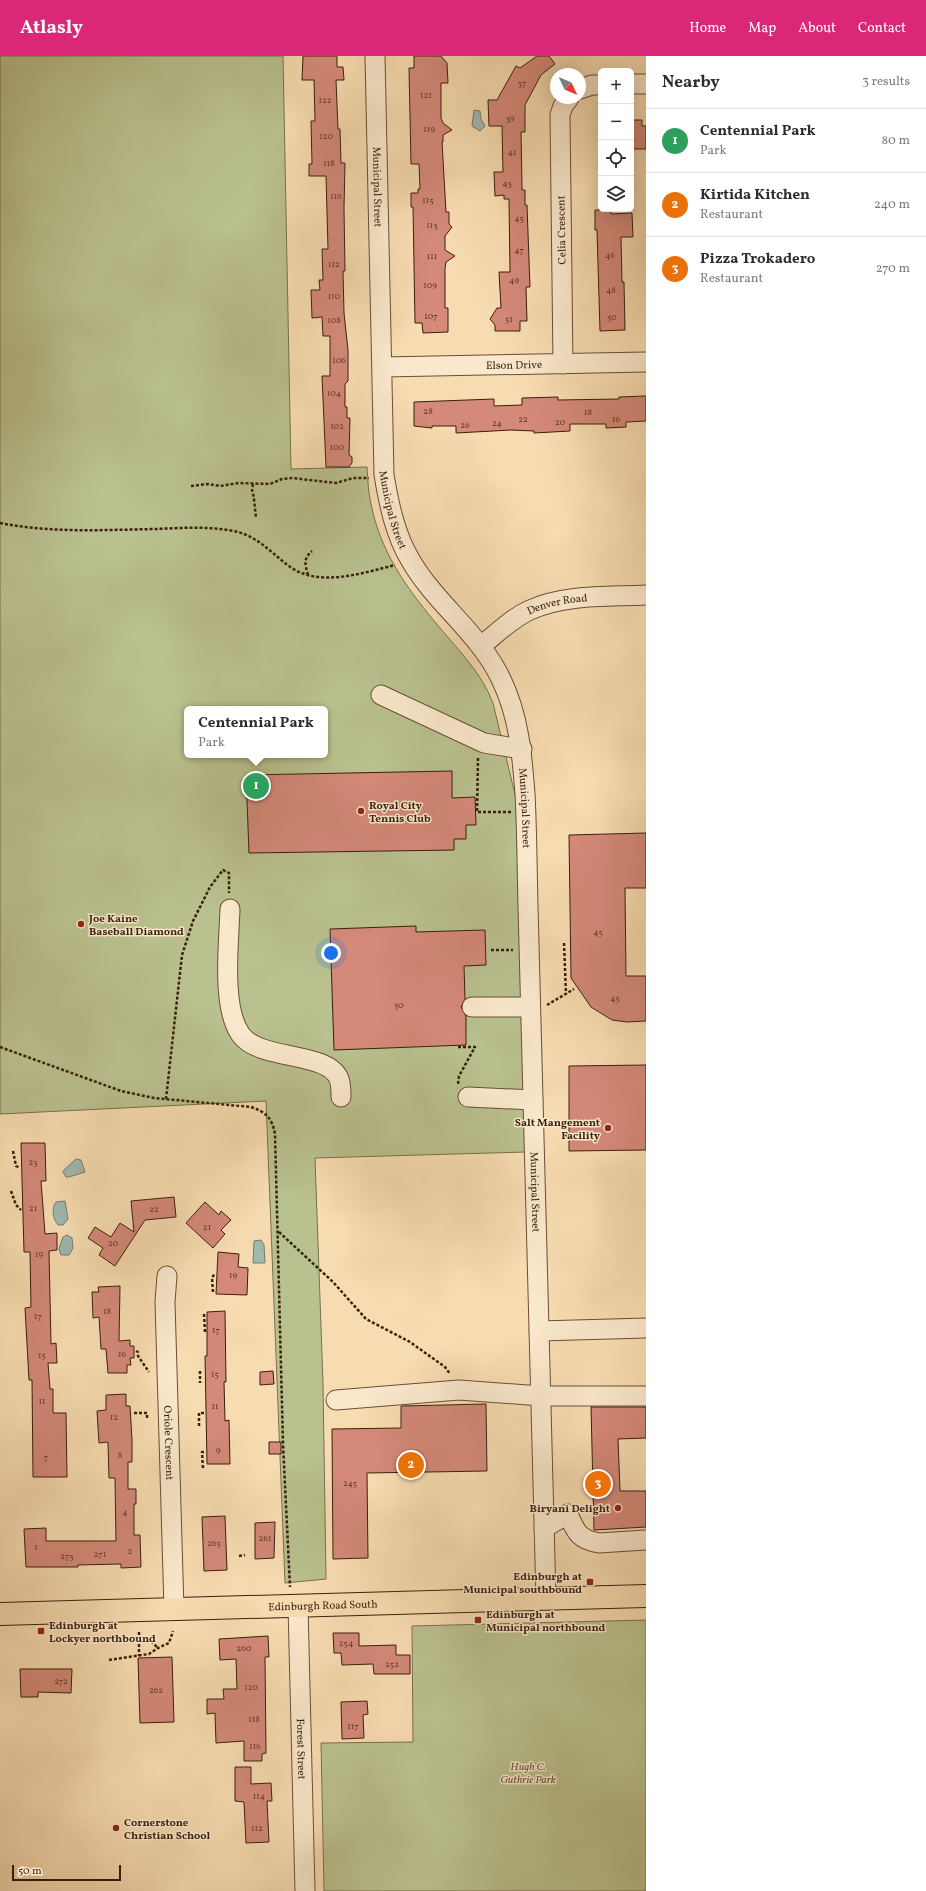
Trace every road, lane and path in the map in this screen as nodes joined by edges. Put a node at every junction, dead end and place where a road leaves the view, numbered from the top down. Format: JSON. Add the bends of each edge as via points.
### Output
{"nodes":[{"id":1,"x":375,"y":56,"type":"edge"},
{"id":2,"x":634,"y":84,"type":"edge"},
{"id":3,"x":646,"y":84,"type":"edge"},
{"id":4,"x":598,"y":85,"type":"edge"},
{"id":5,"x":586,"y":87,"type":"edge"},
{"id":6,"x":564,"y":104,"type":"edge"},
{"id":7,"x":646,"y":362,"type":"edge"},
{"id":8,"x":563,"y":364,"type":"junction"},
{"id":9,"x":382,"y":367,"type":"junction"},
{"id":10,"x":370,"y":478,"type":"dead end"},
{"id":11,"x":254,"y":484,"type":"junction"},
{"id":12,"x":191,"y":486,"type":"dead end"},
{"id":13,"x":256,"y":517,"type":"dead end"},
{"id":14,"x":0,"y":523,"type":"edge"},
{"id":15,"x":312,"y":551,"type":"dead end"},
{"id":16,"x":411,"y":561,"type":"junction"},
{"id":17,"x":308,"y":575,"type":"junction"},
{"id":18,"x":646,"y":595,"type":"edge"},
{"id":19,"x":481,"y":646,"type":"junction"},
{"id":20,"x":381,"y":695,"type":"dead end"},
{"id":21,"x":478,"y":740,"type":"junction"},
{"id":22,"x":522,"y":749,"type":"junction"},
{"id":23,"x":526,"y":812,"type":"junction"},
{"id":24,"x":230,"y":909,"type":"joint"},
{"id":25,"x":564,"y":943,"type":"dead end"},
{"id":26,"x":491,"y":950,"type":"dead end"},
{"id":27,"x":514,"y":950,"type":"dead end"},
{"id":28,"x":574,"y":989,"type":"dead end"},
{"id":29,"x":566,"y":994,"type":"junction"},
{"id":30,"x":472,"y":1007,"type":"dead end"},
{"id":31,"x":536,"y":1008,"type":"junction"},
{"id":32,"x":0,"y":1047,"type":"edge"},
{"id":33,"x":458,"y":1048,"type":"dead end"},
{"id":34,"x":463,"y":1091,"type":"joint"},
{"id":35,"x":342,"y":1097,"type":"dead end"},
{"id":36,"x":166,"y":1099,"type":"junction"},
{"id":37,"x":533,"y":1100,"type":"junction"},
{"id":38,"x":13,"y":1151,"type":"dead end"},
{"id":39,"x":20,"y":1168,"type":"dead end"},
{"id":40,"x":11,"y":1192,"type":"dead end"},
{"id":41,"x":21,"y":1210,"type":"dead end"},
{"id":42,"x":279,"y":1232,"type":"junction"},
{"id":43,"x":215,"y":1273,"type":"dead end"},
{"id":44,"x":167,"y":1276,"type":"dead end"},
{"id":45,"x":213,"y":1292,"type":"dead end"},
{"id":46,"x":204,"y":1314,"type":"dead end"},
{"id":47,"x":646,"y":1328,"type":"edge"},
{"id":48,"x":539,"y":1331,"type":"junction"},
{"id":49,"x":205,"y":1332,"type":"dead end"},
{"id":50,"x":136,"y":1351,"type":"dead end"},
{"id":51,"x":200,"y":1371,"type":"dead end"},
{"id":52,"x":149,"y":1372,"type":"dead end"},
{"id":53,"x":200,"y":1382,"type":"dead end"},
{"id":54,"x":459,"y":1390,"type":"junction"},
{"id":55,"x":541,"y":1396,"type":"junction"},
{"id":56,"x":646,"y":1396,"type":"edge"},
{"id":57,"x":336,"y":1400,"type":"dead end"},
{"id":58,"x":205,"y":1412,"type":"dead end"},
{"id":59,"x":134,"y":1413,"type":"dead end"},
{"id":60,"x":147,"y":1418,"type":"dead end"},
{"id":61,"x":200,"y":1426,"type":"dead end"},
{"id":62,"x":206,"y":1452,"type":"dead end"},
{"id":63,"x":203,"y":1468,"type":"dead end"},
{"id":64,"x":544,"y":1528,"type":"junction"},
{"id":65,"x":646,"y":1540,"type":"edge"},
{"id":66,"x":238,"y":1556,"type":"dead end"},
{"id":67,"x":245,"y":1556,"type":"dead end"},
{"id":68,"x":294,"y":1596,"type":"junction"},
{"id":69,"x":646,"y":1596,"type":"edge"},
{"id":70,"x":546,"y":1599,"type":"junction"},
{"id":71,"x":174,"y":1609,"type":"junction"},
{"id":72,"x":0,"y":1614,"type":"edge"},
{"id":73,"x":173,"y":1631,"type":"dead end"},
{"id":74,"x":139,"y":1632,"type":"dead end"},
{"id":75,"x":139,"y":1639,"type":"junction"},
{"id":76,"x":158,"y":1648,"type":"junction"},
{"id":77,"x":139,"y":1656,"type":"junction"},
{"id":78,"x":109,"y":1660,"type":"dead end"},
{"id":79,"x":305,"y":1891,"type":"edge"}],
"edges":[{"from":1,"to":9,"type":"street","name":"Municipal Street"},
{"from":2,"to":3,"type":"street"},
{"from":4,"to":5,"type":"street"},
{"from":6,"to":8,"type":"street","name":"Celia Crescent","via":[[560,115]]},
{"from":7,"to":8,"type":"street","name":"Elson Drive"},
{"from":8,"to":9,"type":"street","name":"Elson Drive"},
{"from":9,"to":16,"type":"street","name":"Municipal Street","via":[[384,475],[394,519]]},
{"from":10,"to":11,"type":"path","via":[[353,478],[336,483],[286,478],[270,484]]},
{"from":11,"to":12,"type":"path"},
{"from":11,"to":13,"type":"path","via":[[252,502]]},
{"from":14,"to":17,"type":"path","via":[[65,531],[202,528],[234,531],[259,541],[290,567]]},
{"from":15,"to":17,"type":"path","via":[[305,561]]},
{"from":16,"to":17,"type":"path","via":[[357,575]]},
{"from":16,"to":19,"type":"street","name":"Municipal Street","via":[[440,600]]},
{"from":18,"to":19,"type":"street","name":"Denver Road","via":[[562,600],[515,618]]},
{"from":19,"to":22,"type":"street","name":"Municipal Street","via":[[501,678],[515,714]]},
{"from":20,"to":21,"type":"street"},
{"from":21,"to":22,"type":"street"},
{"from":21,"to":23,"type":"path","via":[[477,812]]},
{"from":22,"to":23,"type":"street","name":"Municipal Street"},
{"from":23,"to":31,"type":"street","name":"Municipal Street"},
{"from":24,"to":35,"type":"street","via":[[228,999],[240,1035],[261,1050],[326,1066],[339,1078]]},
{"from":24,"to":36,"type":"path","via":[[229,873],[223,870],[210,888],[193,921],[182,955]]},
{"from":25,"to":29,"type":"path"},
{"from":26,"to":27,"type":"path"},
{"from":28,"to":29,"type":"path"},
{"from":29,"to":31,"type":"path"},
{"from":30,"to":31,"type":"street"},
{"from":31,"to":37,"type":"street","name":"Municipal Street"},
{"from":32,"to":36,"type":"path","via":[[121,1091]]},
{"from":33,"to":34,"type":"path","via":[[476,1047],[459,1076]]},
{"from":34,"to":37,"type":"street"},
{"from":36,"to":42,"type":"path","via":[[251,1107],[269,1116],[275,1134]]},
{"from":37,"to":48,"type":"street","name":"Municipal Street"},
{"from":38,"to":39,"type":"path","via":[[16,1166]]},
{"from":40,"to":41,"type":"path"},
{"from":42,"to":54,"type":"path","via":[[333,1282],[366,1319],[410,1342],[446,1367]]},
{"from":42,"to":68,"type":"path","via":[[283,1444]]},
{"from":43,"to":45,"type":"path","via":[[212,1278]]},
{"from":44,"to":71,"type":"street","name":"Oriole Crescent","via":[[165,1302]]},
{"from":46,"to":49,"type":"path"},
{"from":47,"to":48,"type":"street"},
{"from":48,"to":55,"type":"street","name":"Municipal Street"},
{"from":50,"to":52,"type":"path"},
{"from":51,"to":53,"type":"path"},
{"from":54,"to":55,"type":"street"},
{"from":54,"to":57,"type":"street"},
{"from":55,"to":56,"type":"street"},
{"from":55,"to":64,"type":"street","name":"Municipal Street"},
{"from":58,"to":61,"type":"path","via":[[199,1412]]},
{"from":59,"to":60,"type":"path","via":[[147,1413]]},
{"from":62,"to":63,"type":"path","via":[[202,1452]]},
{"from":64,"to":65,"type":"street","via":[[568,1514],[576,1533],[591,1542]]},
{"from":64,"to":70,"type":"street","name":"Municipal Street"},
{"from":66,"to":67,"type":"path"},
{"from":68,"to":70,"type":"main road","name":"Edinburgh Road South"},
{"from":68,"to":71,"type":"main road","name":"Edinburgh Road South"},
{"from":68,"to":79,"type":"street","name":"Forest Street"},
{"from":69,"to":70,"type":"main road","name":"Edinburgh Road South"},
{"from":71,"to":72,"type":"main road","name":"Edinburgh Road South"},
{"from":73,"to":76,"type":"path","via":[[169,1643]]},
{"from":74,"to":75,"type":"path"},
{"from":75,"to":76,"type":"path","via":[[148,1639]]},
{"from":75,"to":77,"type":"path"},
{"from":76,"to":77,"type":"path","via":[[149,1654]]},
{"from":77,"to":78,"type":"path"}]}
